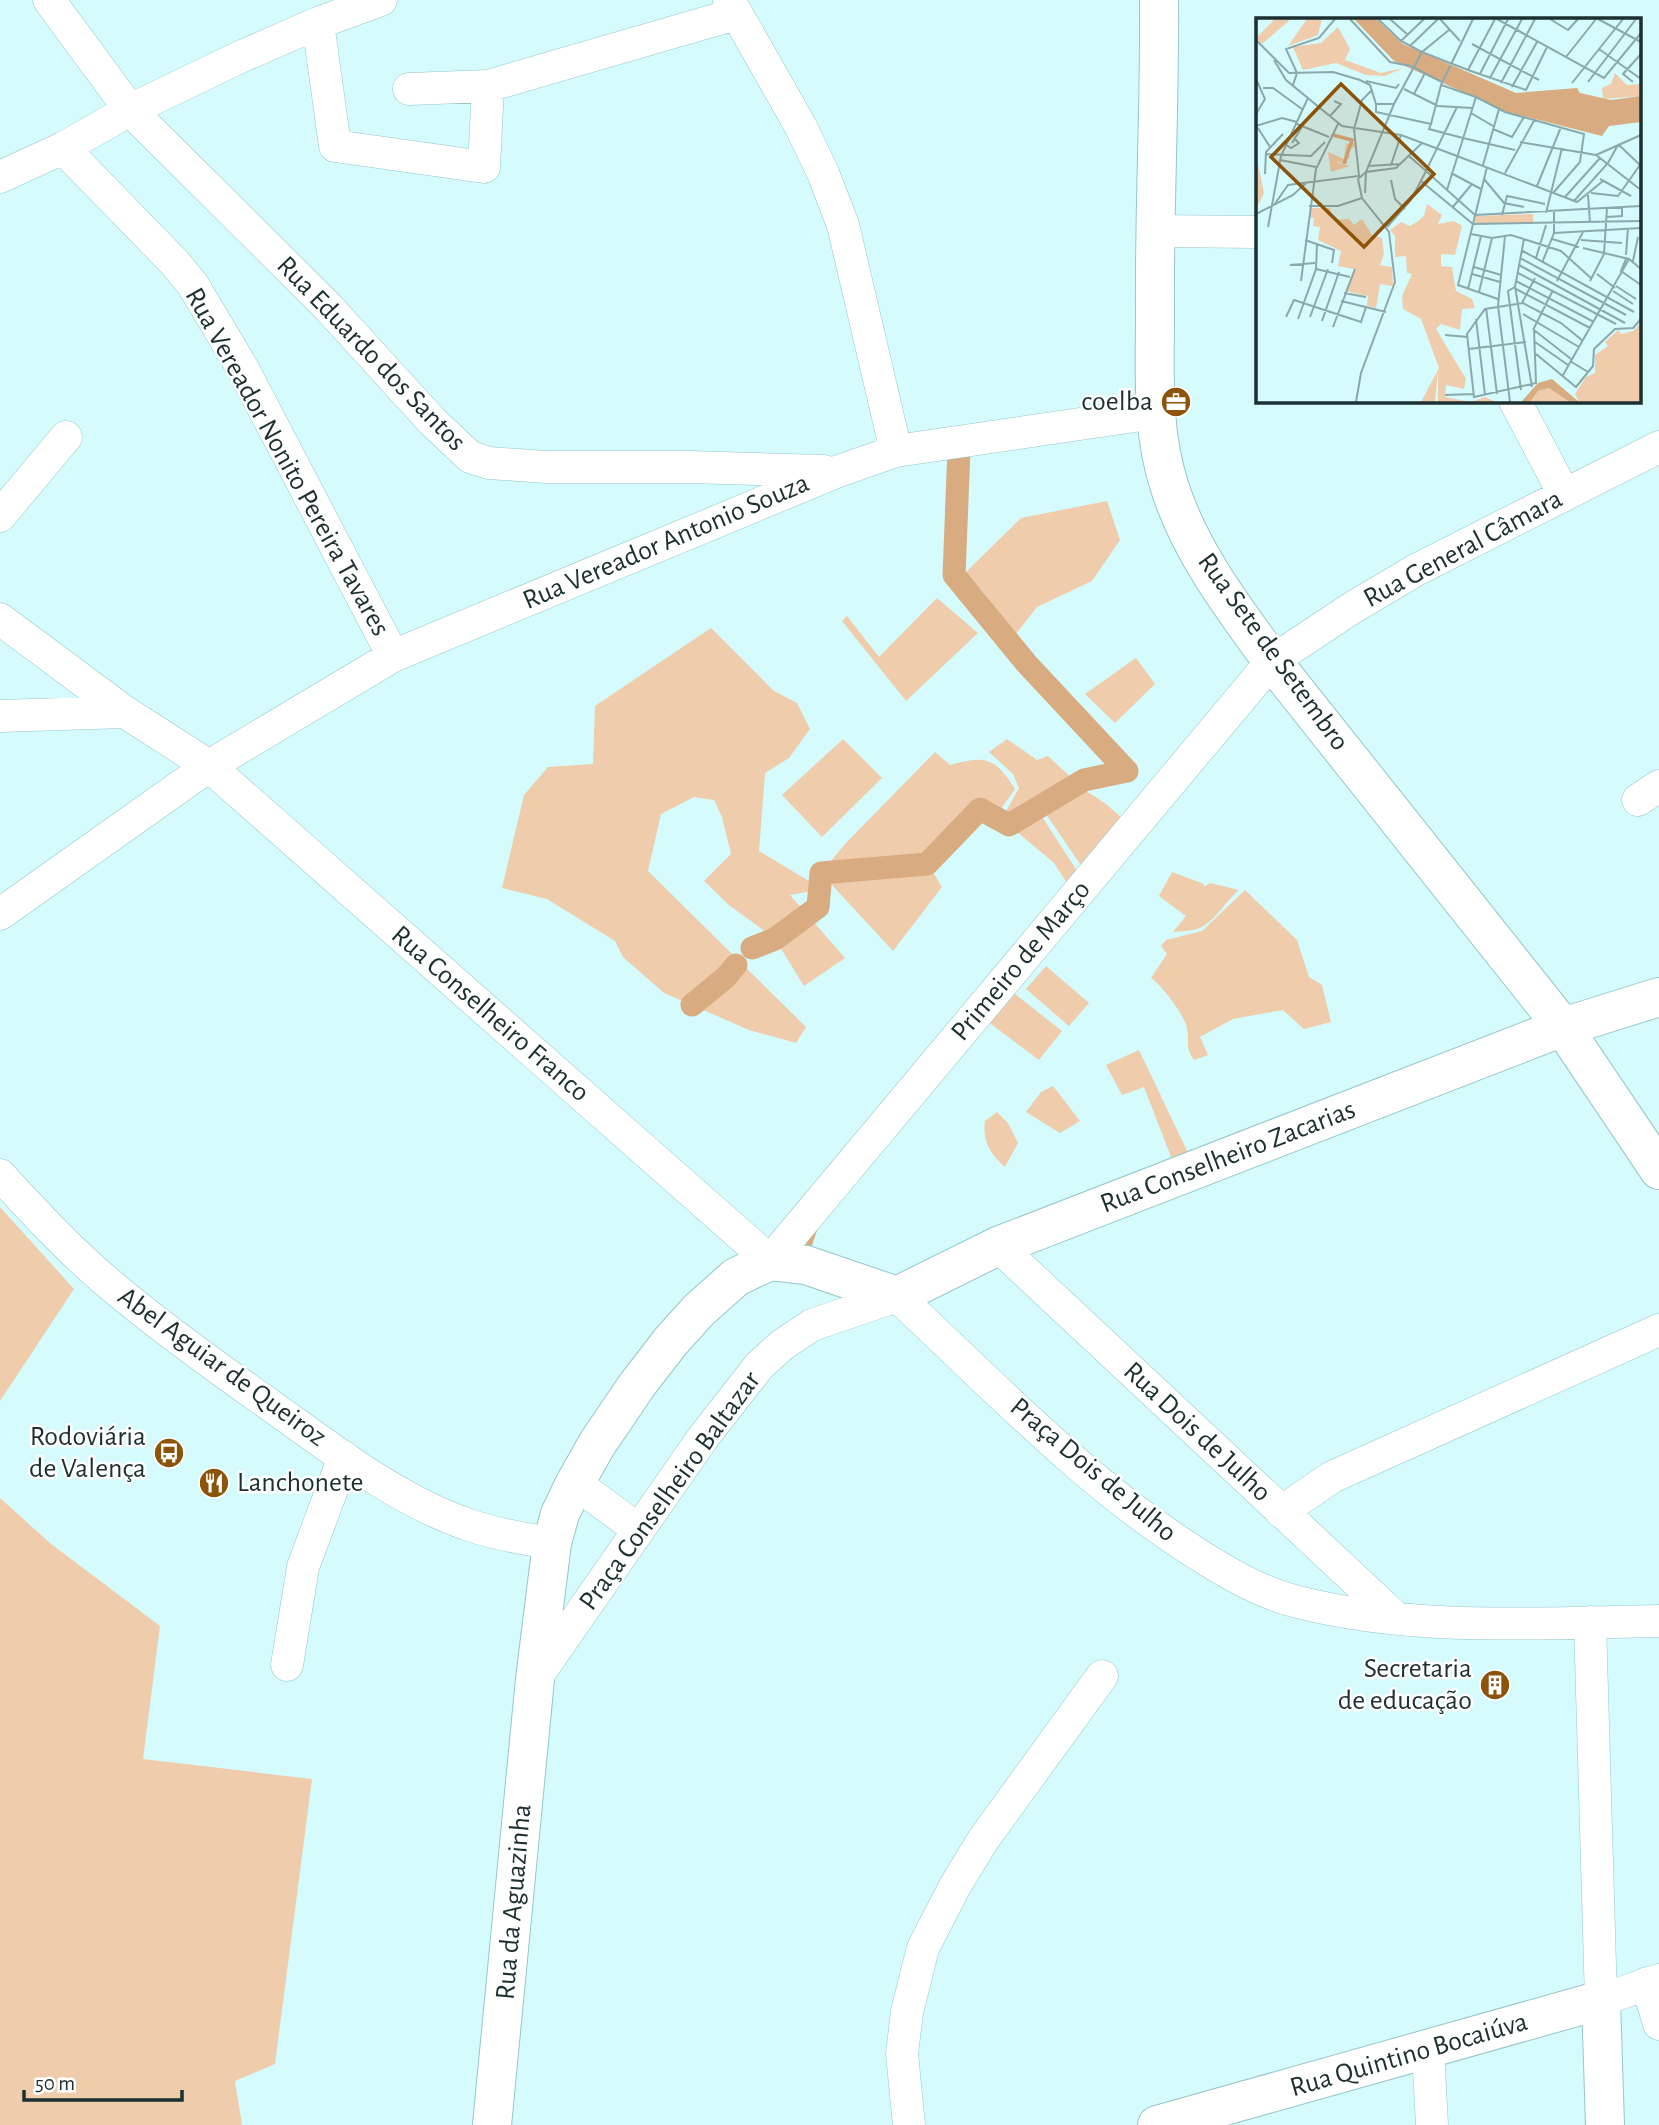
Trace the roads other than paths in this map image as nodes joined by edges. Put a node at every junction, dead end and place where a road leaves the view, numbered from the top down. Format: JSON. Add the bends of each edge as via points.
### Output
{"nodes":[{"id":1,"x":49,"y":0,"type":"edge"},
{"id":2,"x":381,"y":0,"type":"edge"},
{"id":3,"x":1159,"y":0,"type":"edge"},
{"id":4,"x":732,"y":7,"type":"edge"},
{"id":5,"x":318,"y":23,"type":"junction"},
{"id":6,"x":488,"y":86,"type":"junction"},
{"id":7,"x":409,"y":89,"type":"dead end"},
{"id":8,"x":130,"y":110,"type":"junction"},
{"id":9,"x":63,"y":148,"type":"junction"},
{"id":10,"x":0,"y":177,"type":"edge"},
{"id":11,"x":1154,"y":231,"type":"junction"},
{"id":12,"x":1256,"y":232,"type":"edge"},
{"id":13,"x":1516,"y":402,"type":"edge"},
{"id":14,"x":1155,"y":413,"type":"junction"},
{"id":15,"x":66,"y":437,"type":"dead end"},
{"id":16,"x":1659,"y":447,"type":"edge"},
{"id":17,"x":897,"y":451,"type":"junction"},
{"id":18,"x":717,"y":468,"type":"junction"},
{"id":19,"x":836,"y":472,"type":"junction"},
{"id":20,"x":1564,"y":494,"type":"junction"},
{"id":21,"x":734,"y":514,"type":"junction"},
{"id":22,"x":0,"y":516,"type":"edge"},
{"id":23,"x":0,"y":619,"type":"edge"},
{"id":24,"x":393,"y":656,"type":"junction"},
{"id":25,"x":1272,"y":661,"type":"junction"},
{"id":26,"x":125,"y":712,"type":"junction"},
{"id":27,"x":0,"y":716,"type":"edge"},
{"id":28,"x":209,"y":766,"type":"junction"},
{"id":29,"x":0,"y":914,"type":"edge"},
{"id":30,"x":1659,"y":997,"type":"edge"},
{"id":31,"x":1563,"y":1027,"type":"junction"},
{"id":32,"x":1659,"y":1170,"type":"edge"},
{"id":33,"x":0,"y":1175,"type":"edge"},
{"id":34,"x":998,"y":1246,"type":"junction"},
{"id":35,"x":770,"y":1261,"type":"junction"},
{"id":36,"x":897,"y":1296,"type":"junction"},
{"id":37,"x":1659,"y":1330,"type":"edge"},
{"id":38,"x":344,"y":1457,"type":"junction"},
{"id":39,"x":575,"y":1483,"type":"junction"},
{"id":40,"x":1281,"y":1511,"type":"junction"},
{"id":41,"x":639,"y":1530,"type":"junction"},
{"id":42,"x":552,"y":1543,"type":"junction"},
{"id":43,"x":1396,"y":1618,"type":"junction"},
{"id":44,"x":1659,"y":1620,"type":"edge"},
{"id":45,"x":1590,"y":1622,"type":"junction"},
{"id":46,"x":287,"y":1665,"type":"dead end"},
{"id":47,"x":1102,"y":1676,"type":"dead end"},
{"id":48,"x":535,"y":1679,"type":"junction"},
{"id":49,"x":1653,"y":1982,"type":"edge"},
{"id":50,"x":1601,"y":2000,"type":"junction"},
{"id":51,"x":1659,"y":2024,"type":"edge"},
{"id":52,"x":1428,"y":2050,"type":"junction"},
{"id":53,"x":492,"y":2125,"type":"edge"},
{"id":54,"x":908,"y":2125,"type":"edge"},
{"id":55,"x":1157,"y":2125,"type":"edge"},
{"id":56,"x":1432,"y":2125,"type":"edge"},
{"id":57,"x":1605,"y":2125,"type":"edge"}],
"edges":[{"from":1,"to":8,"type":"street","name":"Rua Eduardo dos Santos"},
{"from":2,"to":5,"type":"street"},
{"from":3,"to":11,"type":"main road","name":"Rua Sete de Setembro"},
{"from":4,"to":6,"type":"street"},
{"from":4,"to":17,"type":"street","via":[[802,127],[843,225]]},
{"from":5,"to":6,"type":"street","via":[[335,146],[484,167]]},
{"from":5,"to":8,"type":"street"},
{"from":6,"to":7,"type":"street"},
{"from":8,"to":9,"type":"street"},
{"from":8,"to":18,"type":"street","name":"Rua Eduardo dos Santos","via":[[328,307],[470,457],[546,467]]},
{"from":9,"to":10,"type":"street"},
{"from":9,"to":24,"type":"street","name":"Rua Vereador Nonito Pereira Tavares","via":[[192,285],[243,369]]},
{"from":11,"to":12,"type":"street"},
{"from":11,"to":14,"type":"main road","name":"Rua Sete de Setembro"},
{"from":13,"to":20,"type":"street"},
{"from":14,"to":17,"type":"street","name":"Rua Vereador Antonio Souza"},
{"from":14,"to":25,"type":"main road","name":"Rua Sete de Setembro","via":[[1163,461],[1180,514],[1217,581]]},
{"from":15,"to":22,"type":"street"},
{"from":16,"to":20,"type":"street","name":"Rua General Câmara"},
{"from":17,"to":19,"type":"street","name":"Rua Vereador Antonio Souza"},
{"from":18,"to":19,"type":"street","name":"Rua Eduardo dos Santos"},
{"from":18,"to":21,"type":"street"},
{"from":19,"to":21,"type":"street","name":"Rua Vereador Antonio Souza"},
{"from":20,"to":25,"type":"street","name":"Rua General Câmara","via":[[1416,570]]},
{"from":21,"to":24,"type":"street","name":"Rua Vereador Antonio Souza"},
{"from":23,"to":26,"type":"street","name":"Rua Conselheiro Franco"},
{"from":24,"to":28,"type":"street","name":"Rua Vereador Antonio Souza"},
{"from":25,"to":31,"type":"main road","name":"Rua Sete de Setembro"},
{"from":25,"to":35,"type":"street","name":"Primeiro de Março"},
{"from":26,"to":27,"type":"street"},
{"from":26,"to":28,"type":"street","name":"Rua Conselheiro Franco"},
{"from":28,"to":29,"type":"street","name":"Rua Vereador Antonio Souza"},
{"from":28,"to":35,"type":"street","name":"Rua Conselheiro Franco"},
{"from":30,"to":31,"type":"main road","name":"Rua Conselheiro Zacarias"},
{"from":31,"to":32,"type":"main road","name":"Rua Sete de Setembro"},
{"from":31,"to":34,"type":"main road","name":"Rua Conselheiro Zacarias"},
{"from":33,"to":38,"type":"street","name":"Abel Aguiar de Queiroz","via":[[112,1286],[188,1348]]},
{"from":34,"to":36,"type":"main road","name":"Rua Conselheiro Zacarias"},
{"from":34,"to":40,"type":"street","name":"Rua Dois de Julho"},
{"from":35,"to":36,"type":"main road","via":[[806,1265]]},
{"from":35,"to":39,"type":"main road","name":"Praça Conselheiro Baltazar","via":[[736,1277],[671,1341],[630,1395]]},
{"from":36,"to":41,"type":"street","name":"Praça Conselheiro Baltazar","via":[[812,1325],[782,1345],[759,1366],[702,1439]]},
{"from":36,"to":43,"type":"street","name":"Praça Dois de Julho","via":[[1126,1505],[1174,1539],[1263,1590],[1294,1601]]},
{"from":37,"to":40,"type":"street","via":[[1332,1477]]},
{"from":38,"to":42,"type":"street","name":"Abel Aguiar de Queiroz","via":[[394,1490],[466,1524]]},
{"from":38,"to":46,"type":"street","via":[[303,1567]]},
{"from":39,"to":41,"type":"street"},
{"from":39,"to":42,"type":"main road","name":"Praça Conselheiro Baltazar"},
{"from":40,"to":43,"type":"street","name":"Rua Dois de Julho"},
{"from":41,"to":48,"type":"street","name":"Praça Conselheiro Baltazar"},
{"from":42,"to":48,"type":"main road","name":"Praça Conselheiro Baltazar"},
{"from":43,"to":45,"type":"street","name":"Praça Dois de Julho","via":[[1485,1624]]},
{"from":44,"to":45,"type":"street","name":"Praça Dois de Julho"},
{"from":45,"to":50,"type":"street"},
{"from":47,"to":54,"type":"street","via":[[983,1840],[923,1948],[902,2054]]},
{"from":48,"to":53,"type":"main road","name":"Rua da Aguazinha"},
{"from":49,"to":50,"type":"street","name":"Rua Quintino Bocaiúva"},
{"from":49,"to":51,"type":"street"},
{"from":50,"to":52,"type":"main road","name":"Rua Quintino Bocaiúva"},
{"from":50,"to":57,"type":"main road"},
{"from":52,"to":55,"type":"main road","name":"Rua Quintino Bocaiúva"},
{"from":52,"to":56,"type":"street"}]}
